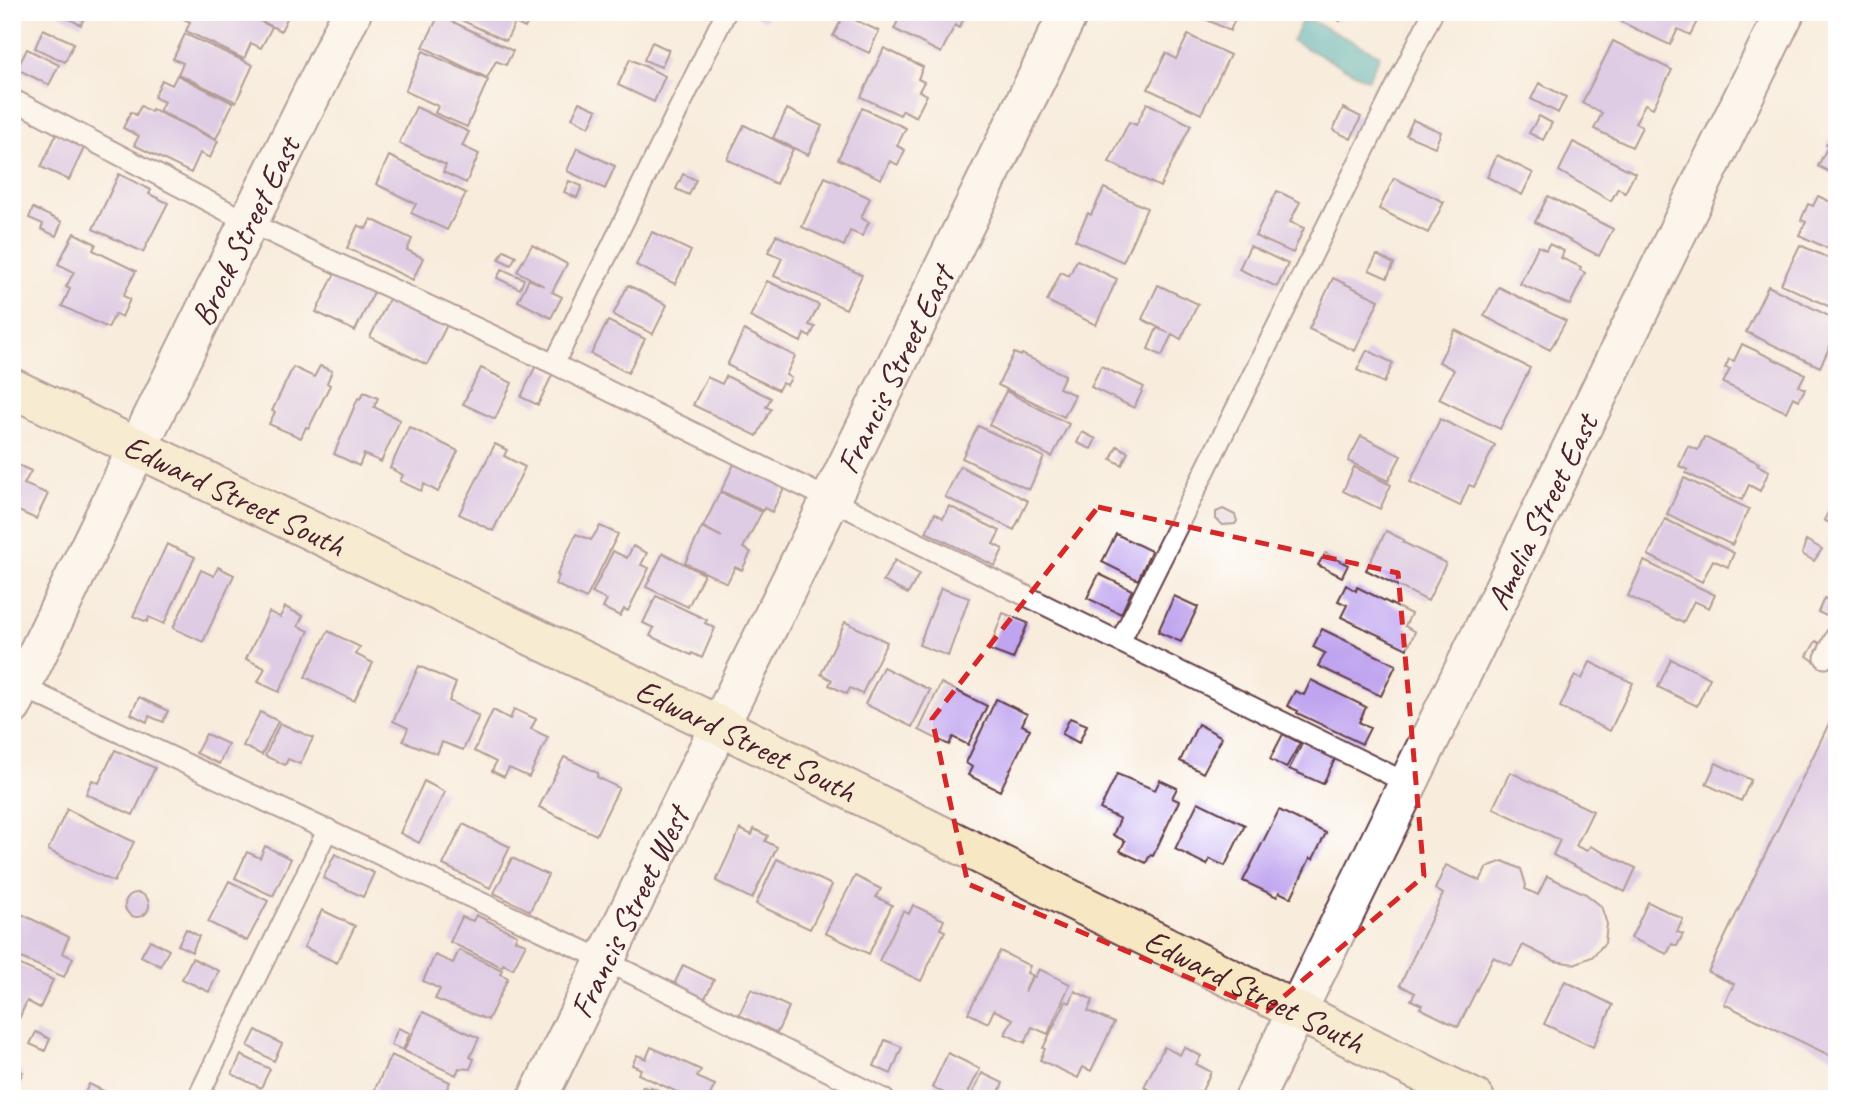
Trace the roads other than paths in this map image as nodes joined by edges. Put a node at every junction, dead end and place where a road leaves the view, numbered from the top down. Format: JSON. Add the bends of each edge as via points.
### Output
{"nodes":[{"id":1,"x":352,"y":12,"type":"edge"},
{"id":2,"x":726,"y":12,"type":"edge"},
{"id":3,"x":1069,"y":12,"type":"edge"},
{"id":4,"x":1433,"y":12,"type":"edge"},
{"id":5,"x":1785,"y":12,"type":"edge"},
{"id":6,"x":12,"y":99,"type":"edge"},
{"id":7,"x":248,"y":222,"type":"junction"},
{"id":8,"x":554,"y":364,"type":"junction"},
{"id":9,"x":12,"y":388,"type":"edge"},
{"id":10,"x":137,"y":449,"type":"junction"},
{"id":11,"x":829,"y":499,"type":"junction"},
{"id":12,"x":1837,"y":634,"type":"edge"},
{"id":13,"x":1120,"y":642,"type":"junction"},
{"id":14,"x":1825,"y":658,"type":"dead end"},
{"id":15,"x":15,"y":692,"type":"edge"},
{"id":16,"x":718,"y":725,"type":"junction"},
{"id":17,"x":1409,"y":784,"type":"junction"},
{"id":18,"x":328,"y":829,"type":"junction"},
{"id":19,"x":604,"y":960,"type":"junction"},
{"id":20,"x":1298,"y":1011,"type":"junction"},
{"id":21,"x":197,"y":1099,"type":"edge"},
{"id":22,"x":537,"y":1099,"type":"edge"},
{"id":23,"x":884,"y":1099,"type":"edge"},
{"id":24,"x":1254,"y":1099,"type":"edge"},
{"id":25,"x":1475,"y":1099,"type":"edge"}],
"edges":[{"from":1,"to":7,"type":"street","name":"Brock Street East"},
{"from":2,"to":8,"type":"lane"},
{"from":3,"to":11,"type":"street","name":"Francis Street East"},
{"from":4,"to":13,"type":"lane"},
{"from":5,"to":17,"type":"street","name":"Amelia Street East"},
{"from":6,"to":7,"type":"lane"},
{"from":7,"to":8,"type":"lane"},
{"from":7,"to":10,"type":"street","name":"Brock Street East"},
{"from":8,"to":11,"type":"lane"},
{"from":9,"to":10,"type":"main road","name":"Edward Street South"},
{"from":10,"to":15,"type":"street","name":"Brock Street East"},
{"from":10,"to":16,"type":"main road","name":"Edward Street South"},
{"from":11,"to":13,"type":"lane"},
{"from":11,"to":16,"type":"street","name":"Francis Street East"},
{"from":12,"to":14,"type":"lane"},
{"from":13,"to":17,"type":"lane"},
{"from":15,"to":18,"type":"lane"},
{"from":16,"to":19,"type":"street","name":"Francis Street West"},
{"from":16,"to":20,"type":"main road","name":"Edward Street South"},
{"from":17,"to":20,"type":"street","name":"Amelia Street East"},
{"from":18,"to":19,"type":"lane"},
{"from":18,"to":21,"type":"lane"},
{"from":19,"to":22,"type":"street","name":"Francis Street West"},
{"from":19,"to":23,"type":"lane"},
{"from":20,"to":24,"type":"street","name":"Amelia Street East"},
{"from":20,"to":25,"type":"main road","name":"Edward Street South"}]}
